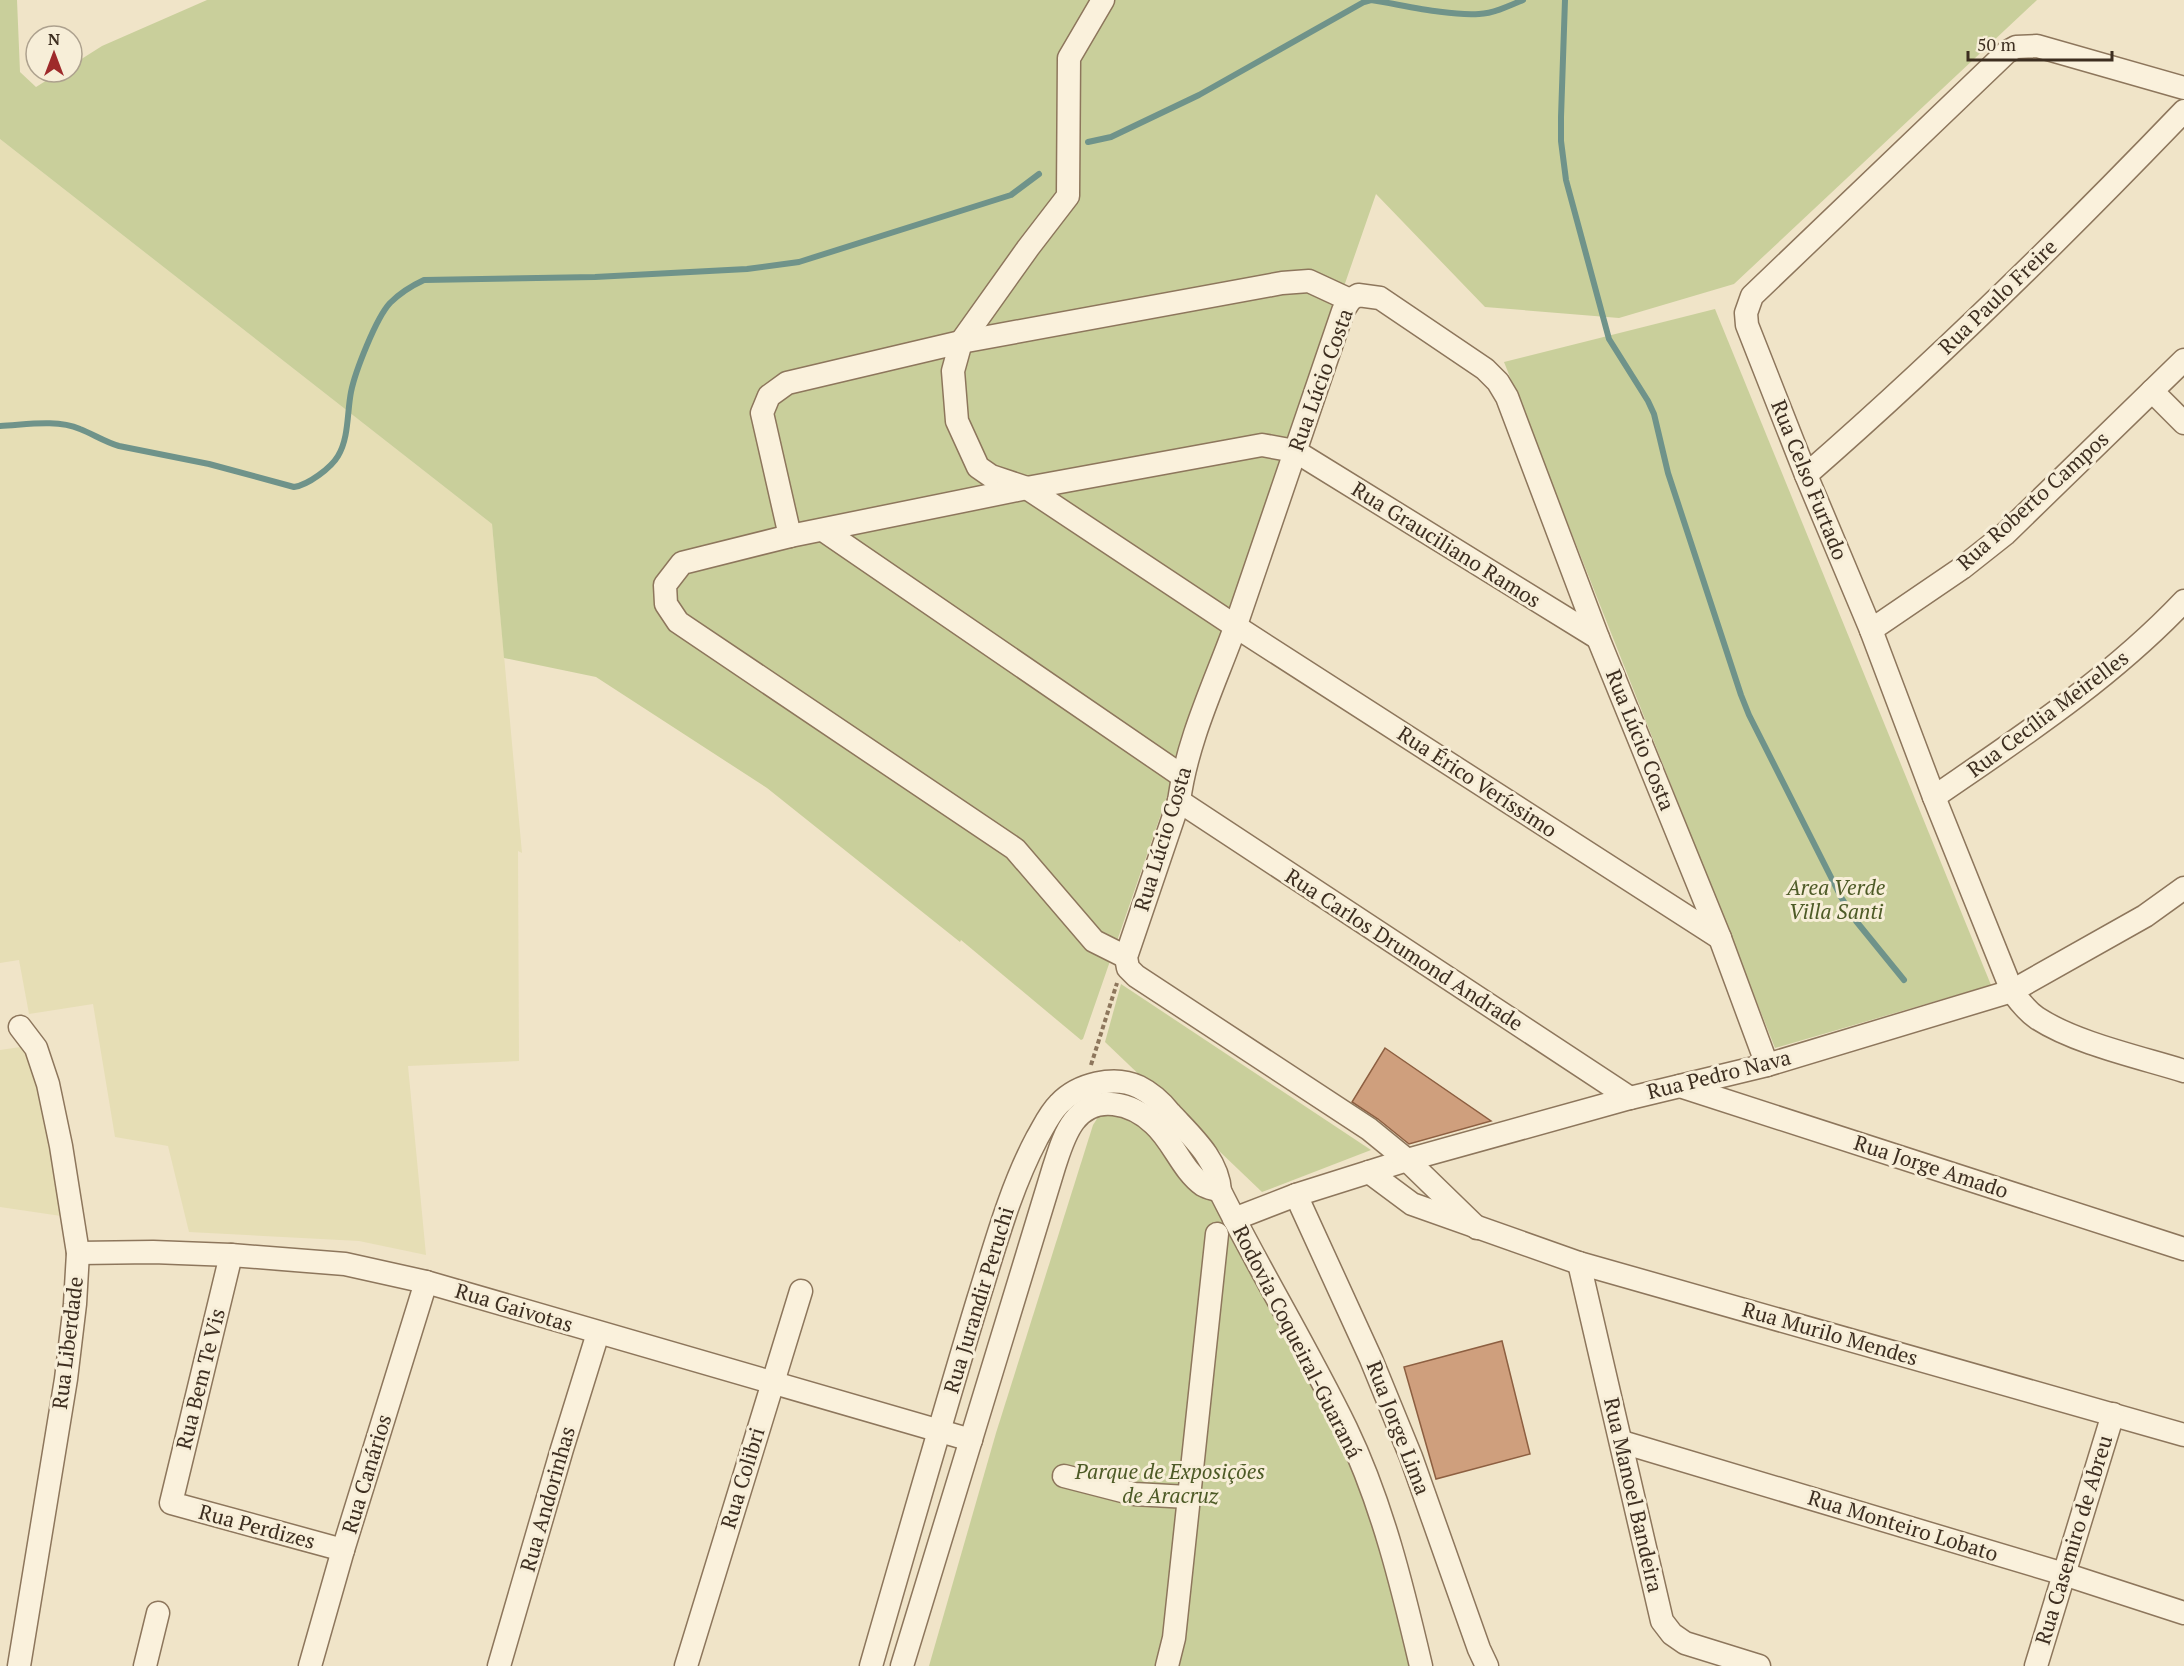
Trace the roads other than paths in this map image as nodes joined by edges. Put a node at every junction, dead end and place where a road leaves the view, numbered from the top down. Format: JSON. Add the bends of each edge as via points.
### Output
{"nodes":[{"id":1,"x":1104,"y":0,"type":"edge"},
{"id":2,"x":2184,"y":88,"type":"edge"},
{"id":3,"x":2184,"y":111,"type":"edge"},
{"id":4,"x":1350,"y":300,"type":"junction"},
{"id":5,"x":961,"y":342,"type":"junction"},
{"id":6,"x":2184,"y":360,"type":"edge"},
{"id":7,"x":2152,"y":392,"type":"junction"},
{"id":8,"x":2184,"y":423,"type":"edge"},
{"id":9,"x":1295,"y":451,"type":"junction"},
{"id":10,"x":1806,"y":475,"type":"junction"},
{"id":11,"x":1027,"y":488,"type":"junction"},
{"id":12,"x":823,"y":530,"type":"junction"},
{"id":13,"x":790,"y":536,"type":"junction"},
{"id":14,"x":2184,"y":601,"type":"edge"},
{"id":15,"x":1235,"y":626,"type":"junction"},
{"id":16,"x":1871,"y":630,"type":"junction"},
{"id":17,"x":1598,"y":638,"type":"junction"},
{"id":18,"x":1182,"y":776,"type":"junction"},
{"id":19,"x":1934,"y":797,"type":"junction"},
{"id":20,"x":1179,"y":801,"type":"junction"},
{"id":21,"x":2184,"y":888,"type":"edge"},
{"id":22,"x":1720,"y":938,"type":"junction"},
{"id":23,"x":1126,"y":957,"type":"junction"},
{"id":24,"x":2012,"y":991,"type":"junction"},
{"id":25,"x":20,"y":1027,"type":"dead end"},
{"id":26,"x":1767,"y":1065,"type":"junction"},
{"id":27,"x":2184,"y":1071,"type":"edge"},
{"id":28,"x":1679,"y":1086,"type":"junction"},
{"id":29,"x":1630,"y":1098,"type":"junction"},
{"id":30,"x":1189,"y":1150,"type":"junction"},
{"id":31,"x":1407,"y":1160,"type":"junction"},
{"id":32,"x":1369,"y":1172,"type":"junction"},
{"id":33,"x":1296,"y":1195,"type":"junction"},
{"id":34,"x":1225,"y":1226,"type":"junction"},
{"id":35,"x":1477,"y":1227,"type":"junction"},
{"id":36,"x":2184,"y":1249,"type":"edge"},
{"id":37,"x":78,"y":1253,"type":"junction"},
{"id":38,"x":231,"y":1255,"type":"junction"},
{"id":39,"x":1579,"y":1263,"type":"junction"},
{"id":40,"x":426,"y":1282,"type":"junction"},
{"id":41,"x":801,"y":1291,"type":"dead end"},
{"id":42,"x":598,"y":1333,"type":"junction"},
{"id":43,"x":772,"y":1383,"type":"junction"},
{"id":44,"x":2113,"y":1414,"type":"junction"},
{"id":45,"x":938,"y":1432,"type":"junction"},
{"id":46,"x":2184,"y":1435,"type":"edge"},
{"id":47,"x":971,"y":1440,"type":"junction"},
{"id":48,"x":1622,"y":1442,"type":"junction"},
{"id":49,"x":1064,"y":1476,"type":"dead end"},
{"id":50,"x":1188,"y":1497,"type":"junction"},
{"id":51,"x":171,"y":1503,"type":"joint"},
{"id":52,"x":343,"y":1550,"type":"junction"},
{"id":53,"x":2064,"y":1574,"type":"junction"},
{"id":54,"x":158,"y":1613,"type":"dead end"},
{"id":55,"x":2184,"y":1613,"type":"edge"},
{"id":56,"x":19,"y":1666,"type":"edge"},
{"id":57,"x":145,"y":1666,"type":"edge"},
{"id":58,"x":310,"y":1666,"type":"edge"},
{"id":59,"x":499,"y":1666,"type":"edge"},
{"id":60,"x":686,"y":1666,"type":"edge"},
{"id":61,"x":871,"y":1666,"type":"edge"},
{"id":62,"x":902,"y":1666,"type":"edge"},
{"id":63,"x":1167,"y":1666,"type":"edge"},
{"id":64,"x":1421,"y":1666,"type":"edge"},
{"id":65,"x":1487,"y":1666,"type":"edge"},
{"id":66,"x":1759,"y":1666,"type":"edge"},
{"id":67,"x":2036,"y":1666,"type":"edge"}],
"edges":[{"from":1,"to":5,"type":"street","via":[[1069,58],[1068,196]]},
{"from":2,"to":10,"type":"street","name":"Rua Celso Furtado","via":[[2037,46],[2016,47],[1752,296],[1747,305],[1747,325]]},
{"from":3,"to":10,"type":"street","name":"Rua Paulo Freire","via":[[1887,405]]},
{"from":4,"to":5,"type":"street","via":[[1309,281],[1282,283]]},
{"from":4,"to":9,"type":"street","name":"Rua Lúcio Costa"},
{"from":4,"to":17,"type":"street","name":"Rua Lúcio Costa","via":[[1358,295],[1380,298],[1485,369],[1498,382],[1513,411]]},
{"from":5,"to":11,"type":"street","via":[[953,371],[957,421],[978,467],[991,476]]},
{"from":5,"to":13,"type":"street","via":[[787,383],[769,396],[762,412]]},
{"from":6,"to":7,"type":"street","name":"Rua Roberto Campos"},
{"from":7,"to":8,"type":"street"},
{"from":7,"to":16,"type":"street","name":"Rua Roberto Campos","via":[[2005,534]]},
{"from":9,"to":11,"type":"street","via":[[1262,445]]},
{"from":9,"to":15,"type":"street","name":"Rua Lúcio Costa"},
{"from":9,"to":17,"type":"street","name":"Rua Grauciliano Ramos"},
{"from":10,"to":16,"type":"street","name":"Rua Celso Furtado"},
{"from":11,"to":12,"type":"street"},
{"from":11,"to":15,"type":"street","name":"Rua Érico Veríssimo"},
{"from":12,"to":13,"type":"street"},
{"from":12,"to":18,"type":"street"},
{"from":13,"to":23,"type":"street","via":[[682,563],[664,585],[666,604],[678,622],[1015,849],[1094,941]]},
{"from":14,"to":19,"type":"street","name":"Rua Cecília Meirelles","via":[[2110,671]]},
{"from":15,"to":18,"type":"street","name":"Rua Lúcio Costa"},
{"from":15,"to":22,"type":"street","name":"Rua Érico Veríssimo"},
{"from":16,"to":19,"type":"street","name":"Rua Celso Furtado"},
{"from":17,"to":22,"type":"street","name":"Rua Lúcio Costa"},
{"from":18,"to":20,"type":"street","name":"Rua Lúcio Costa"},
{"from":19,"to":24,"type":"street","name":"Rua Celso Furtado"},
{"from":20,"to":23,"type":"street","name":"Rua Lúcio Costa"},
{"from":20,"to":29,"type":"street","name":"Rua Carlos Drumond Andrade"},
{"from":21,"to":24,"type":"street","name":"Rua Pedro Nava","via":[[2145,916]]},
{"from":22,"to":26,"type":"street","name":"Rua Lúcio Costa"},
{"from":23,"to":31,"type":"street","via":[[1128,968],[1136,976],[1369,1129]]},
{"from":24,"to":26,"type":"street","name":"Rua Pedro Nava"},
{"from":24,"to":27,"type":"street","name":"Rua Celso Furtado","via":[[2036,1017],[2058,1030]]},
{"from":25,"to":37,"type":"street","name":"Rua Liberdade","via":[[36,1048],[48,1084]]},
{"from":26,"to":28,"type":"street","name":"Rua Pedro Nava"},
{"from":28,"to":29,"type":"street","name":"Rua Pedro Nava"},
{"from":28,"to":36,"type":"street","name":"Rua Jorge Amado"},
{"from":29,"to":31,"type":"street","name":"Rua Pedro Nava"},
{"from":30,"to":34,"type":"street","name":"Rodovia Coqueiral-Guaraná","via":[[1216,1168]]},
{"from":30,"to":45,"type":"street","name":"Rua Jurandir Peruchi","via":[[1167,1110],[1141,1088],[1119,1083],[1083,1088],[1051,1112],[1013,1191]]},
{"from":30,"to":47,"type":"street","name":"Rua Jurandir Peruchi","via":[[1143,1115],[1123,1106],[1092,1106],[1073,1122],[1054,1167]]},
{"from":31,"to":32,"type":"street","name":"Rua Pedro Nava"},
{"from":31,"to":35,"type":"street","name":"Rua Murilo Mendes"},
{"from":32,"to":33,"type":"street","name":"Rua Pedro Nava"},
{"from":32,"to":35,"type":"street","name":"Rua Murilo Mendes","via":[[1412,1204]]},
{"from":33,"to":34,"type":"street","name":"Rua Pedro Nava"},
{"from":33,"to":65,"type":"street","name":"Rua Jorge Lima","via":[[1371,1359]]},
{"from":34,"to":50,"type":"street"},
{"from":34,"to":64,"type":"street","name":"Rodovia Coqueiral-Guaraná","via":[[1347,1430],[1399,1571]]},
{"from":35,"to":39,"type":"street","name":"Rua Murilo Mendes"},
{"from":37,"to":38,"type":"street","name":"Rua Gaivotas"},
{"from":37,"to":56,"type":"street","name":"Rua Liberdade","via":[[66,1379]]},
{"from":38,"to":40,"type":"street","name":"Rua Gaivotas","via":[[345,1264]]},
{"from":38,"to":51,"type":"street","name":"Rua Bem Te Vis"},
{"from":39,"to":44,"type":"street","name":"Rua Murilo Mendes"},
{"from":39,"to":48,"type":"street","name":"Rua Manoel Bandeira"},
{"from":40,"to":42,"type":"street","name":"Rua Gaivotas"},
{"from":40,"to":52,"type":"street","name":"Rua Canários"},
{"from":41,"to":43,"type":"street","name":"Rua Colibri"},
{"from":42,"to":43,"type":"street","name":"Rua Gaivotas"},
{"from":42,"to":59,"type":"street","name":"Rua Andorinhas"},
{"from":43,"to":45,"type":"street","name":"Rua Gaivotas"},
{"from":43,"to":60,"type":"street","name":"Rua Colibri"},
{"from":44,"to":46,"type":"street","name":"Rua Murilo Mendes"},
{"from":44,"to":53,"type":"street","name":"Rua Casemiro de Abreu"},
{"from":45,"to":47,"type":"street","name":"Rua Gaivotas"},
{"from":45,"to":61,"type":"street","name":"Rua Jurandir Peruchi"},
{"from":47,"to":62,"type":"street","name":"Rua Jurandir Peruchi"},
{"from":48,"to":53,"type":"street","name":"Rua Monteiro Lobato"},
{"from":48,"to":66,"type":"street","name":"Rua Manoel Bandeira","via":[[1662,1621],[1685,1643]]},
{"from":49,"to":50,"type":"street","via":[[1134,1494]]},
{"from":50,"to":63,"type":"street","via":[[1174,1638]]},
{"from":51,"to":52,"type":"street","name":"Rua Perdizes"},
{"from":52,"to":58,"type":"street","name":"Rua Canários"},
{"from":53,"to":55,"type":"street","name":"Rua Monteiro Lobato"},
{"from":53,"to":67,"type":"street","name":"Rua Casemiro de Abreu"},
{"from":54,"to":57,"type":"street"}]}
